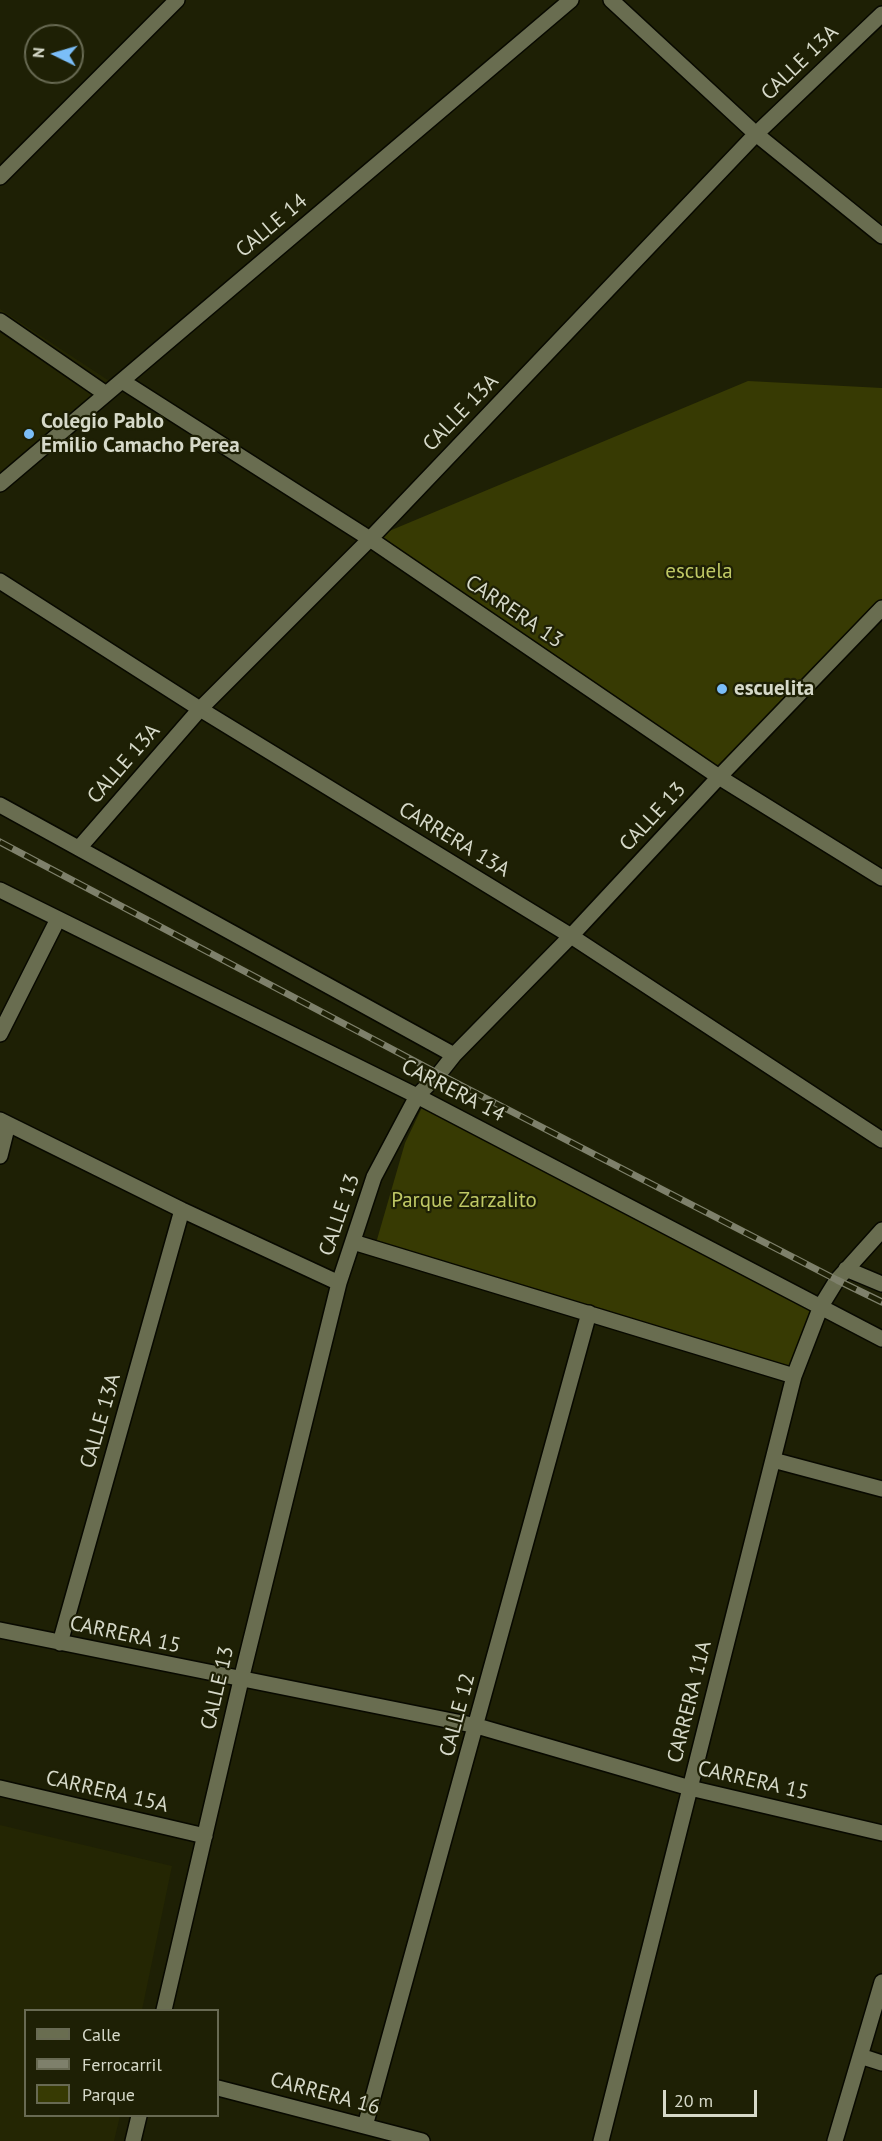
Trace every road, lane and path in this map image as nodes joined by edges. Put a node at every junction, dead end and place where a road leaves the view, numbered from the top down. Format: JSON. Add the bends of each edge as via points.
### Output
{"nodes":[{"id":1,"x":177,"y":0,"type":"edge"},
{"id":2,"x":571,"y":0,"type":"edge"},
{"id":3,"x":611,"y":0,"type":"edge"},
{"id":4,"x":882,"y":14,"type":"edge"},
{"id":5,"x":756,"y":134,"type":"junction"},
{"id":6,"x":0,"y":177,"type":"edge"},
{"id":7,"x":882,"y":236,"type":"edge"},
{"id":8,"x":0,"y":321,"type":"edge"},
{"id":9,"x":122,"y":381,"type":"junction"},
{"id":10,"x":106,"y":394,"type":"junction"},
{"id":11,"x":0,"y":484,"type":"edge"},
{"id":12,"x":370,"y":539,"type":"junction"},
{"id":13,"x":0,"y":581,"type":"edge"},
{"id":14,"x":882,"y":608,"type":"edge"},
{"id":15,"x":200,"y":709,"type":"junction"},
{"id":16,"x":719,"y":777,"type":"junction"},
{"id":17,"x":0,"y":806,"type":"edge"},
{"id":18,"x":79,"y":848,"type":"junction"},
{"id":19,"x":882,"y":878,"type":"edge"},
{"id":20,"x":0,"y":890,"type":"edge"},
{"id":21,"x":58,"y":919,"type":"junction"},
{"id":22,"x":571,"y":936,"type":"junction"},
{"id":23,"x":0,"y":1034,"type":"edge"},
{"id":24,"x":454,"y":1055,"type":"junction"},
{"id":25,"x":417,"y":1096,"type":"junction"},
{"id":26,"x":4,"y":1122,"type":"edge"},
{"id":27,"x":882,"y":1140,"type":"edge"},
{"id":28,"x":0,"y":1156,"type":"edge"},
{"id":29,"x":182,"y":1210,"type":"junction"},
{"id":30,"x":882,"y":1230,"type":"edge"},
{"id":31,"x":353,"y":1242,"type":"junction"},
{"id":32,"x":842,"y":1275,"type":"junction"},
{"id":33,"x":339,"y":1283,"type":"junction"},
{"id":34,"x":882,"y":1284,"type":"edge"},
{"id":35,"x":821,"y":1306,"type":"junction"},
{"id":36,"x":589,"y":1314,"type":"junction"},
{"id":37,"x":882,"y":1339,"type":"edge"},
{"id":38,"x":794,"y":1376,"type":"junction"},
{"id":39,"x":772,"y":1460,"type":"junction"},
{"id":40,"x":882,"y":1489,"type":"edge"},
{"id":41,"x":0,"y":1630,"type":"edge"},
{"id":42,"x":60,"y":1643,"type":"junction"},
{"id":43,"x":241,"y":1680,"type":"junction"},
{"id":44,"x":477,"y":1726,"type":"junction"},
{"id":45,"x":0,"y":1788,"type":"edge"},
{"id":46,"x":690,"y":1788,"type":"junction"},
{"id":47,"x":882,"y":1833,"type":"edge"},
{"id":48,"x":205,"y":1836,"type":"junction"},
{"id":49,"x":882,"y":1982,"type":"edge"},
{"id":50,"x":164,"y":2009,"type":"edge"},
{"id":51,"x":860,"y":2056,"type":"junction"},
{"id":52,"x":882,"y":2063,"type":"edge"},
{"id":53,"x":219,"y":2088,"type":"edge"},
{"id":54,"x":139,"y":2117,"type":"edge"},
{"id":55,"x":365,"y":2126,"type":"junction"},
{"id":56,"x":133,"y":2141,"type":"edge"},
{"id":57,"x":422,"y":2141,"type":"edge"},
{"id":58,"x":601,"y":2141,"type":"edge"},
{"id":59,"x":835,"y":2141,"type":"edge"}],
"edges":[{"from":1,"to":6,"type":"street"},
{"from":2,"to":9,"type":"street","name":"CALLE 14"},
{"from":3,"to":5,"type":"street"},
{"from":4,"to":5,"type":"street","name":"CALLE 13A"},
{"from":5,"to":7,"type":"street"},
{"from":5,"to":12,"type":"street","name":"CALLE 13A"},
{"from":8,"to":10,"type":"street"},
{"from":9,"to":10,"type":"street","name":"CALLE 14"},
{"from":9,"to":12,"type":"street","name":"CARRERA 13"},
{"from":10,"to":11,"type":"street","name":"CALLE 14"},
{"from":12,"to":15,"type":"street","name":"CALLE 13A"},
{"from":12,"to":16,"type":"street","name":"CARRERA 13"},
{"from":13,"to":15,"type":"street","name":"CARRERA 13A"},
{"from":14,"to":16,"type":"street","name":"CALLE 13"},
{"from":15,"to":18,"type":"street","name":"CALLE 13A"},
{"from":15,"to":22,"type":"street","name":"CARRERA 13A"},
{"from":16,"to":19,"type":"street","name":"CARRERA 13"},
{"from":16,"to":22,"type":"street","name":"CALLE 13"},
{"from":17,"to":18,"type":"street","name":"CARRERA 14"},
{"from":18,"to":24,"type":"street","name":"CARRERA 14"},
{"from":20,"to":21,"type":"street","name":"CARRERA 14"},
{"from":21,"to":23,"type":"street"},
{"from":21,"to":25,"type":"street","name":"CARRERA 14"},
{"from":22,"to":24,"type":"street","name":"CALLE 13"},
{"from":22,"to":27,"type":"street","name":"CARRERA 13A"},
{"from":24,"to":25,"type":"street","name":"CALLE 13"},
{"from":25,"to":31,"type":"street","name":"CALLE 13","via":[[374,1177]]},
{"from":25,"to":35,"type":"street","name":"CARRERA 14"},
{"from":26,"to":28,"type":"street"},
{"from":26,"to":29,"type":"street"},
{"from":29,"to":33,"type":"street"},
{"from":29,"to":42,"type":"street","name":"CALLE 13A"},
{"from":30,"to":32,"type":"street"},
{"from":31,"to":33,"type":"street","name":"CALLE 13"},
{"from":31,"to":36,"type":"street"},
{"from":32,"to":34,"type":"street"},
{"from":32,"to":35,"type":"street","name":"CARRERA 11A"},
{"from":33,"to":43,"type":"street","name":"CALLE 13"},
{"from":35,"to":37,"type":"street","name":"CARRERA 14"},
{"from":35,"to":38,"type":"street","name":"CARRERA 11A"},
{"from":36,"to":38,"type":"street"},
{"from":36,"to":44,"type":"street","name":"CALLE 12"},
{"from":38,"to":39,"type":"street","name":"CARRERA 11A"},
{"from":39,"to":40,"type":"street"},
{"from":39,"to":46,"type":"street","name":"CARRERA 11A"},
{"from":41,"to":42,"type":"street","name":"CARRERA 15"},
{"from":42,"to":43,"type":"street","name":"CARRERA 15"},
{"from":43,"to":44,"type":"street","name":"CARRERA 15"},
{"from":43,"to":48,"type":"street","name":"CALLE 13"},
{"from":44,"to":46,"type":"street","name":"CARRERA 15"},
{"from":44,"to":55,"type":"street","name":"CALLE 12"},
{"from":45,"to":48,"type":"street","name":"CARRERA 15A"},
{"from":46,"to":47,"type":"street","name":"CARRERA 15"},
{"from":46,"to":58,"type":"street","name":"CARRERA 11A"},
{"from":48,"to":50,"type":"street","name":"CALLE 13"},
{"from":49,"to":51,"type":"street"},
{"from":51,"to":52,"type":"street"},
{"from":51,"to":59,"type":"street"},
{"from":53,"to":55,"type":"street","name":"CARRERA 16"},
{"from":54,"to":56,"type":"street"},
{"from":55,"to":57,"type":"street","name":"CARRERA 16"}]}
